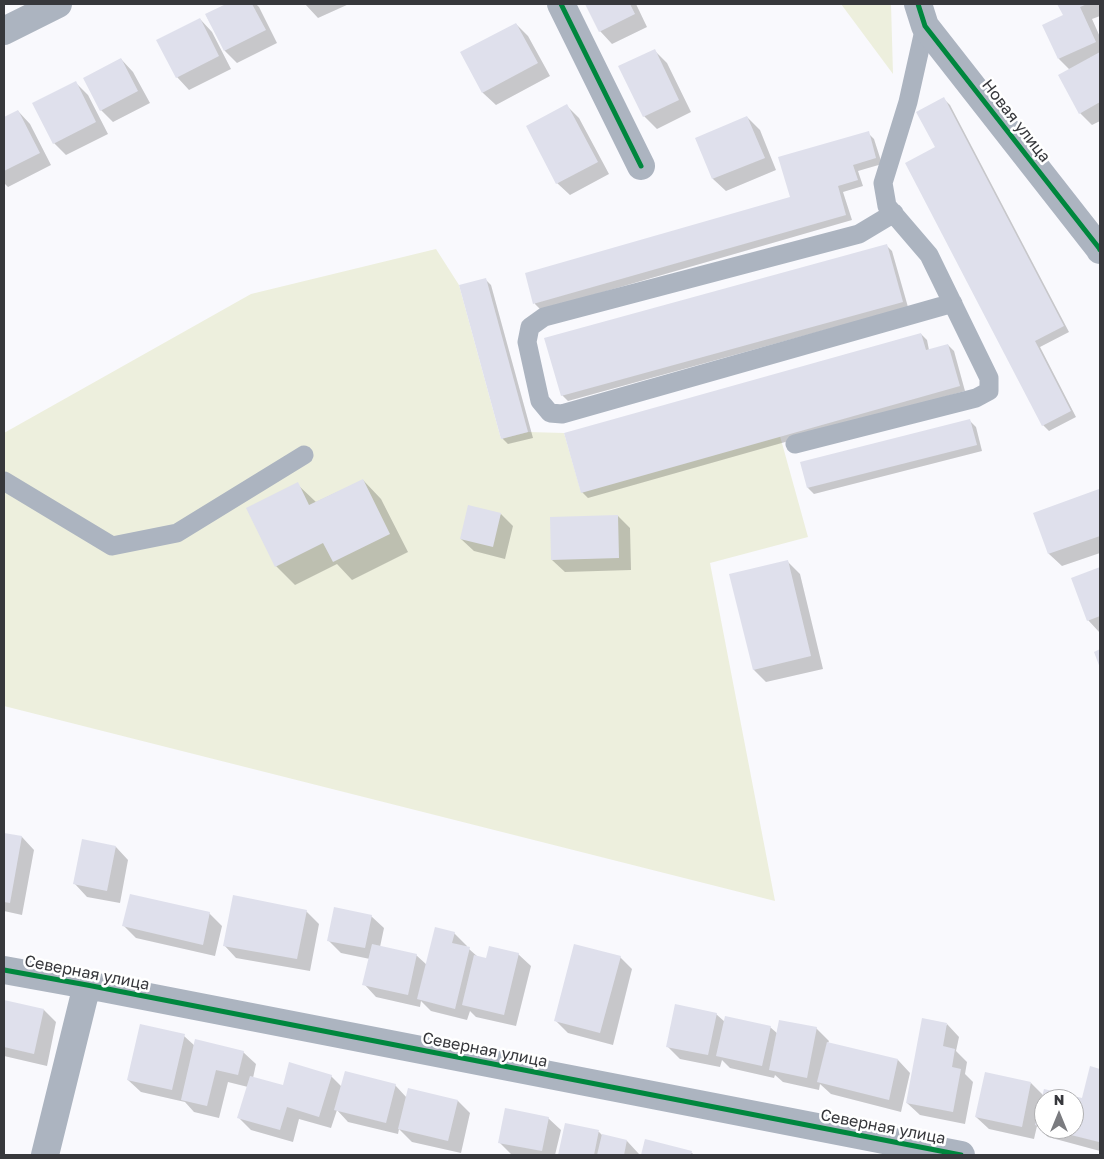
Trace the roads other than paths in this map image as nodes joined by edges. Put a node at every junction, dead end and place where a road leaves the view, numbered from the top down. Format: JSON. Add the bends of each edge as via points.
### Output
{"nodes":[{"id":1,"x":58,"y":4,"type":"edge"},
{"id":2,"x":561,"y":4,"type":"edge"},
{"id":3,"x":926,"y":11,"type":"edge"},
{"id":4,"x":4,"y":31,"type":"edge"},
{"id":5,"x":641,"y":166,"type":"dead end"},
{"id":6,"x":894,"y":214,"type":"junction"},
{"id":7,"x":1100,"y":248,"type":"edge"},
{"id":8,"x":953,"y":303,"type":"junction"},
{"id":9,"x":795,"y":444,"type":"dead end"},
{"id":10,"x":304,"y":455,"type":"dead end"},
{"id":11,"x":4,"y":481,"type":"edge"},
{"id":12,"x":4,"y":970,"type":"edge"},
{"id":13,"x":87,"y":985,"type":"junction"},
{"id":14,"x":45,"y":1155,"type":"edge"},
{"id":15,"x":962,"y":1155,"type":"edge"}],
"edges":[{"from":1,"to":4,"type":"street"},
{"from":2,"to":5,"type":"street"},
{"from":3,"to":6,"type":"lane","via":[[908,102],[883,183],[888,206]]},
{"from":3,"to":7,"type":"street","name":"Новая улица"},
{"from":6,"to":8,"type":"lane","via":[[930,256]]},
{"from":6,"to":8,"type":"lane","via":[[859,234],[544,317],[530,327],[527,342],[540,401],[550,413],[562,414]]},
{"from":8,"to":9,"type":"lane","via":[[989,378],[989,391],[976,398]]},
{"from":10,"to":11,"type":"lane","via":[[177,533],[112,546]]},
{"from":12,"to":13,"type":"street","name":"Северная улица"},
{"from":13,"to":14,"type":"street"},
{"from":13,"to":15,"type":"street","name":"Северная улица"}]}
